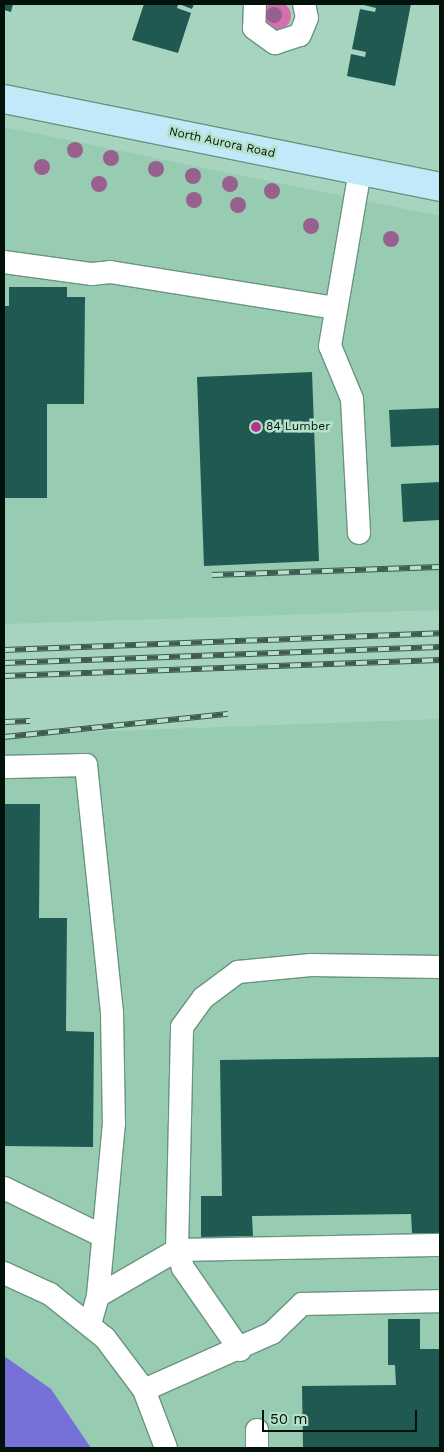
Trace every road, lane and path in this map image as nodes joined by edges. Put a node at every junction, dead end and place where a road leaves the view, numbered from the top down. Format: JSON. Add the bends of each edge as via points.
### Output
{"nodes":[{"id":1,"x":255,"y":4,"type":"edge"},
{"id":2,"x":304,"y":4,"type":"edge"},
{"id":3,"x":4,"y":99,"type":"edge"},
{"id":4,"x":360,"y":171,"type":"junction"},
{"id":5,"x":440,"y":187,"type":"edge"},
{"id":6,"x":4,"y":262,"type":"edge"},
{"id":7,"x":336,"y":308,"type":"junction"},
{"id":8,"x":359,"y":533,"type":"dead end"},
{"id":9,"x":4,"y":767,"type":"edge"},
{"id":10,"x":440,"y":967,"type":"edge"},
{"id":11,"x":4,"y":1188,"type":"edge"},
{"id":12,"x":103,"y":1236,"type":"junction"},
{"id":13,"x":440,"y":1245,"type":"edge"},
{"id":14,"x":177,"y":1250,"type":"junction"},
{"id":15,"x":4,"y":1273,"type":"edge"},
{"id":16,"x":98,"y":1296,"type":"junction"},
{"id":17,"x":440,"y":1301,"type":"edge"},
{"id":18,"x":90,"y":1324,"type":"junction"},
{"id":19,"x":240,"y":1350,"type":"junction"},
{"id":20,"x":144,"y":1390,"type":"junction"},
{"id":21,"x":166,"y":1448,"type":"edge"}],
"edges":[{"from":1,"to":2,"type":"street","via":[[254,28],[275,44],[300,34],[307,18]]},
{"from":3,"to":4,"type":"main road","name":"North Aurora Road"},
{"from":4,"to":5,"type":"main road","name":"North Aurora Road"},
{"from":4,"to":7,"type":"street"},
{"from":6,"to":7,"type":"street","via":[[92,274],[110,272]]},
{"from":7,"to":8,"type":"street","via":[[330,346],[352,399]]},
{"from":9,"to":12,"type":"street","via":[[86,765],[112,1013],[114,1123]]},
{"from":10,"to":14,"type":"street","via":[[311,965],[238,972],[202,998],[182,1027]]},
{"from":11,"to":12,"type":"street"},
{"from":12,"to":16,"type":"street"},
{"from":13,"to":14,"type":"street"},
{"from":14,"to":16,"type":"street"},
{"from":14,"to":19,"type":"street","via":[[183,1268]]},
{"from":15,"to":18,"type":"street","via":[[50,1294]]},
{"from":16,"to":18,"type":"street"},
{"from":17,"to":19,"type":"street","via":[[302,1304],[272,1333]]},
{"from":18,"to":20,"type":"street","via":[[124,1361]]},
{"from":19,"to":20,"type":"street"},
{"from":20,"to":21,"type":"street"}]}
